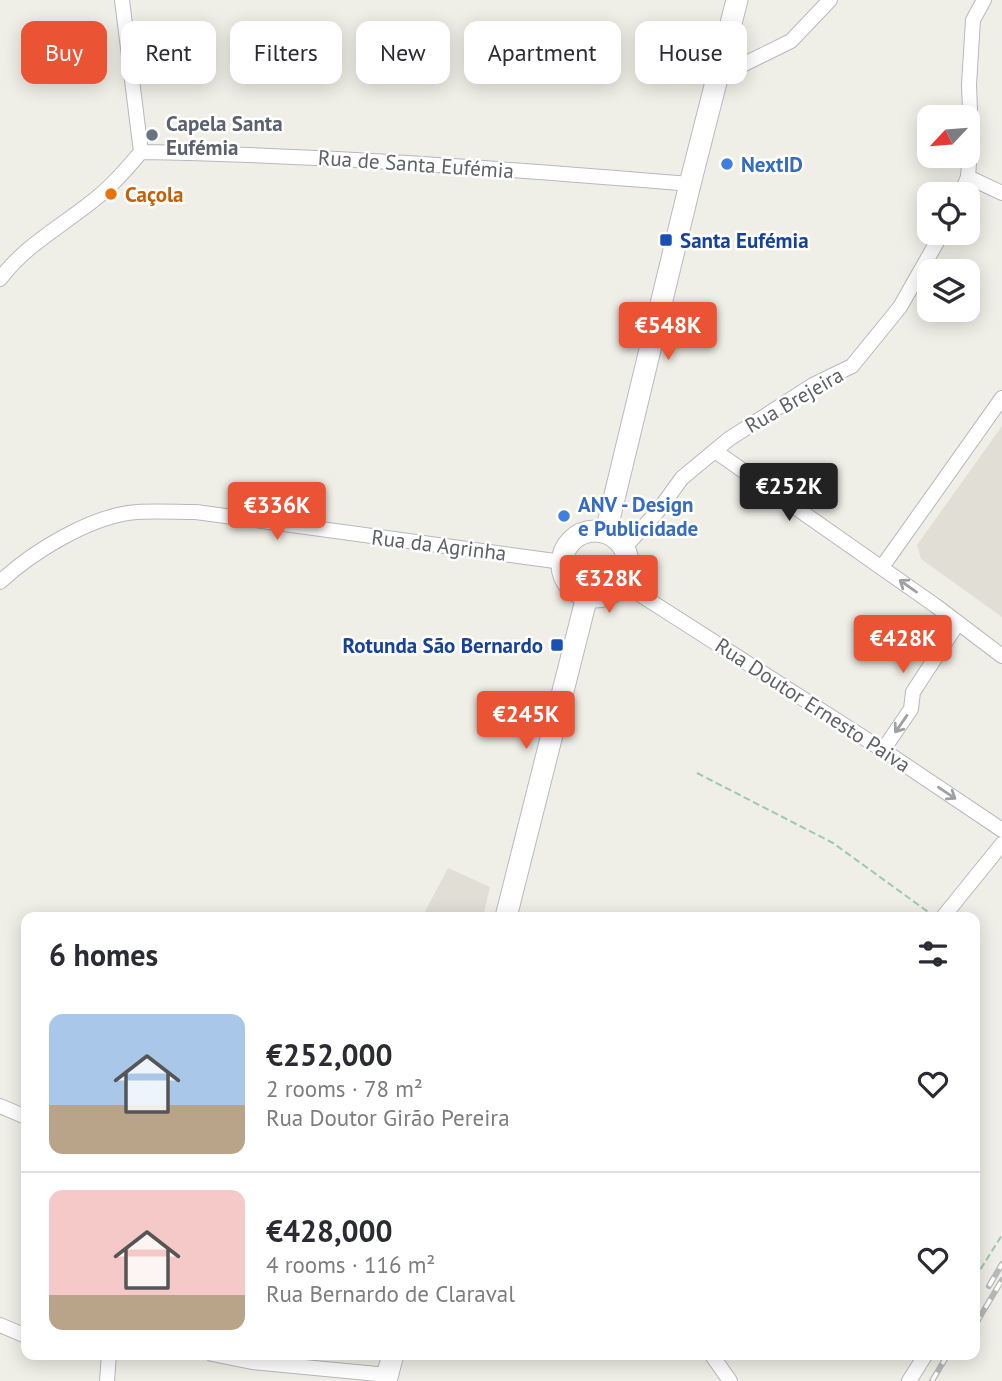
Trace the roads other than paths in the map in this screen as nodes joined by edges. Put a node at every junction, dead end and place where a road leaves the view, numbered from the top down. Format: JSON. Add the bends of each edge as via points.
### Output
{"nodes":[{"id":1,"x":122,"y":0,"type":"edge"},
{"id":2,"x":737,"y":0,"type":"edge"},
{"id":3,"x":830,"y":0,"type":"edge"},
{"id":4,"x":982,"y":1,"type":"edge"},
{"id":5,"x":732,"y":21,"type":"edge"},
{"id":6,"x":747,"y":63,"type":"edge"},
{"id":7,"x":716,"y":84,"type":"edge"},
{"id":8,"x":141,"y":152,"type":"junction"},
{"id":9,"x":968,"y":177,"type":"junction"},
{"id":10,"x":966,"y":182,"type":"edge"},
{"id":11,"x":690,"y":184,"type":"junction"},
{"id":12,"x":1002,"y":193,"type":"edge"},
{"id":13,"x":935,"y":245,"type":"edge"},
{"id":14,"x":0,"y":279,"type":"edge"},
{"id":15,"x":1002,"y":398,"type":"edge"},
{"id":16,"x":715,"y":451,"type":"junction"},
{"id":17,"x":606,"y":532,"type":"junction"},
{"id":18,"x":624,"y":548,"type":"junction"},
{"id":19,"x":562,"y":562,"type":"junction"},
{"id":20,"x":882,"y":567,"type":"junction"},
{"id":21,"x":0,"y":582,"type":"edge"},
{"id":22,"x":622,"y":583,"type":"junction"},
{"id":23,"x":587,"y":596,"type":"junction"},
{"id":24,"x":958,"y":623,"type":"junction"},
{"id":25,"x":1002,"y":656,"type":"edge"},
{"id":26,"x":883,"y":750,"type":"junction"},
{"id":27,"x":1002,"y":830,"type":"edge"},
{"id":28,"x":1002,"y":844,"type":"edge"},
{"id":29,"x":507,"y":912,"type":"edge"},
{"id":30,"x":947,"y":912,"type":"edge"},
{"id":31,"x":0,"y":1106,"type":"edge"},
{"id":32,"x":21,"y":1115,"type":"edge"},
{"id":33,"x":0,"y":1325,"type":"edge"},
{"id":34,"x":21,"y":1334,"type":"edge"},
{"id":35,"x":109,"y":1360,"type":"edge"},
{"id":36,"x":239,"y":1360,"type":"edge"},
{"id":37,"x":715,"y":1360,"type":"edge"},
{"id":38,"x":922,"y":1360,"type":"edge"},
{"id":39,"x":389,"y":1370,"type":"edge"},
{"id":40,"x":107,"y":1381,"type":"edge"},
{"id":41,"x":730,"y":1381,"type":"edge"},
{"id":42,"x":909,"y":1381,"type":"edge"}],
"edges":[{"from":1,"to":8,"type":"street"},
{"from":2,"to":5,"type":"main road"},
{"from":3,"to":6,"type":"street","via":[[791,41]]},
{"from":4,"to":9,"type":"street","via":[[973,20]]},
{"from":7,"to":11,"type":"main road"},
{"from":8,"to":11,"type":"street","name":"Rua de Santa Eufémia","via":[[280,156]]},
{"from":8,"to":14,"type":"street","via":[[100,195],[29,248]]},
{"from":9,"to":10,"type":"street"},
{"from":9,"to":12,"type":"street"},
{"from":11,"to":17,"type":"main road"},
{"from":13,"to":16,"type":"street","name":"Rua Brejeira","via":[[900,307],[852,366],[813,385]]},
{"from":15,"to":20,"type":"street"},
{"from":16,"to":18,"type":"street","name":"Rua Brejeira","via":[[682,478]]},
{"from":16,"to":20,"type":"street"},
{"from":17,"to":18,"type":"main road"},
{"from":17,"to":19,"type":"main road","via":[[576,536]]},
{"from":18,"to":22,"type":"main road","via":[[628,566]]},
{"from":19,"to":21,"type":"street","name":"Rua da Agrinha","via":[[196,512],[136,512],[81,527]]},
{"from":19,"to":23,"type":"main road","via":[[566,580]]},
{"from":24,"to":20,"type":"street","one_way":true},
{"from":22,"to":23,"type":"main road","via":[[607,595]]},
{"from":22,"to":26,"type":"street","name":"Rua Doutor Ernesto Paiva"},
{"from":23,"to":29,"type":"main road"},
{"from":24,"to":25,"type":"street"},
{"from":24,"to":26,"type":"street","one_way":true,"via":[[913,692],[911,709]]},
{"from":26,"to":27,"type":"street","name":"Rua Doutor Ernesto Paiva","one_way":true},
{"from":28,"to":30,"type":"street"},
{"from":31,"to":32,"type":"street"},
{"from":33,"to":34,"type":"street"},
{"from":35,"to":40,"type":"street"},
{"from":36,"to":39,"type":"street"},
{"from":37,"to":41,"type":"street"},
{"from":38,"to":42,"type":"street"}]}
